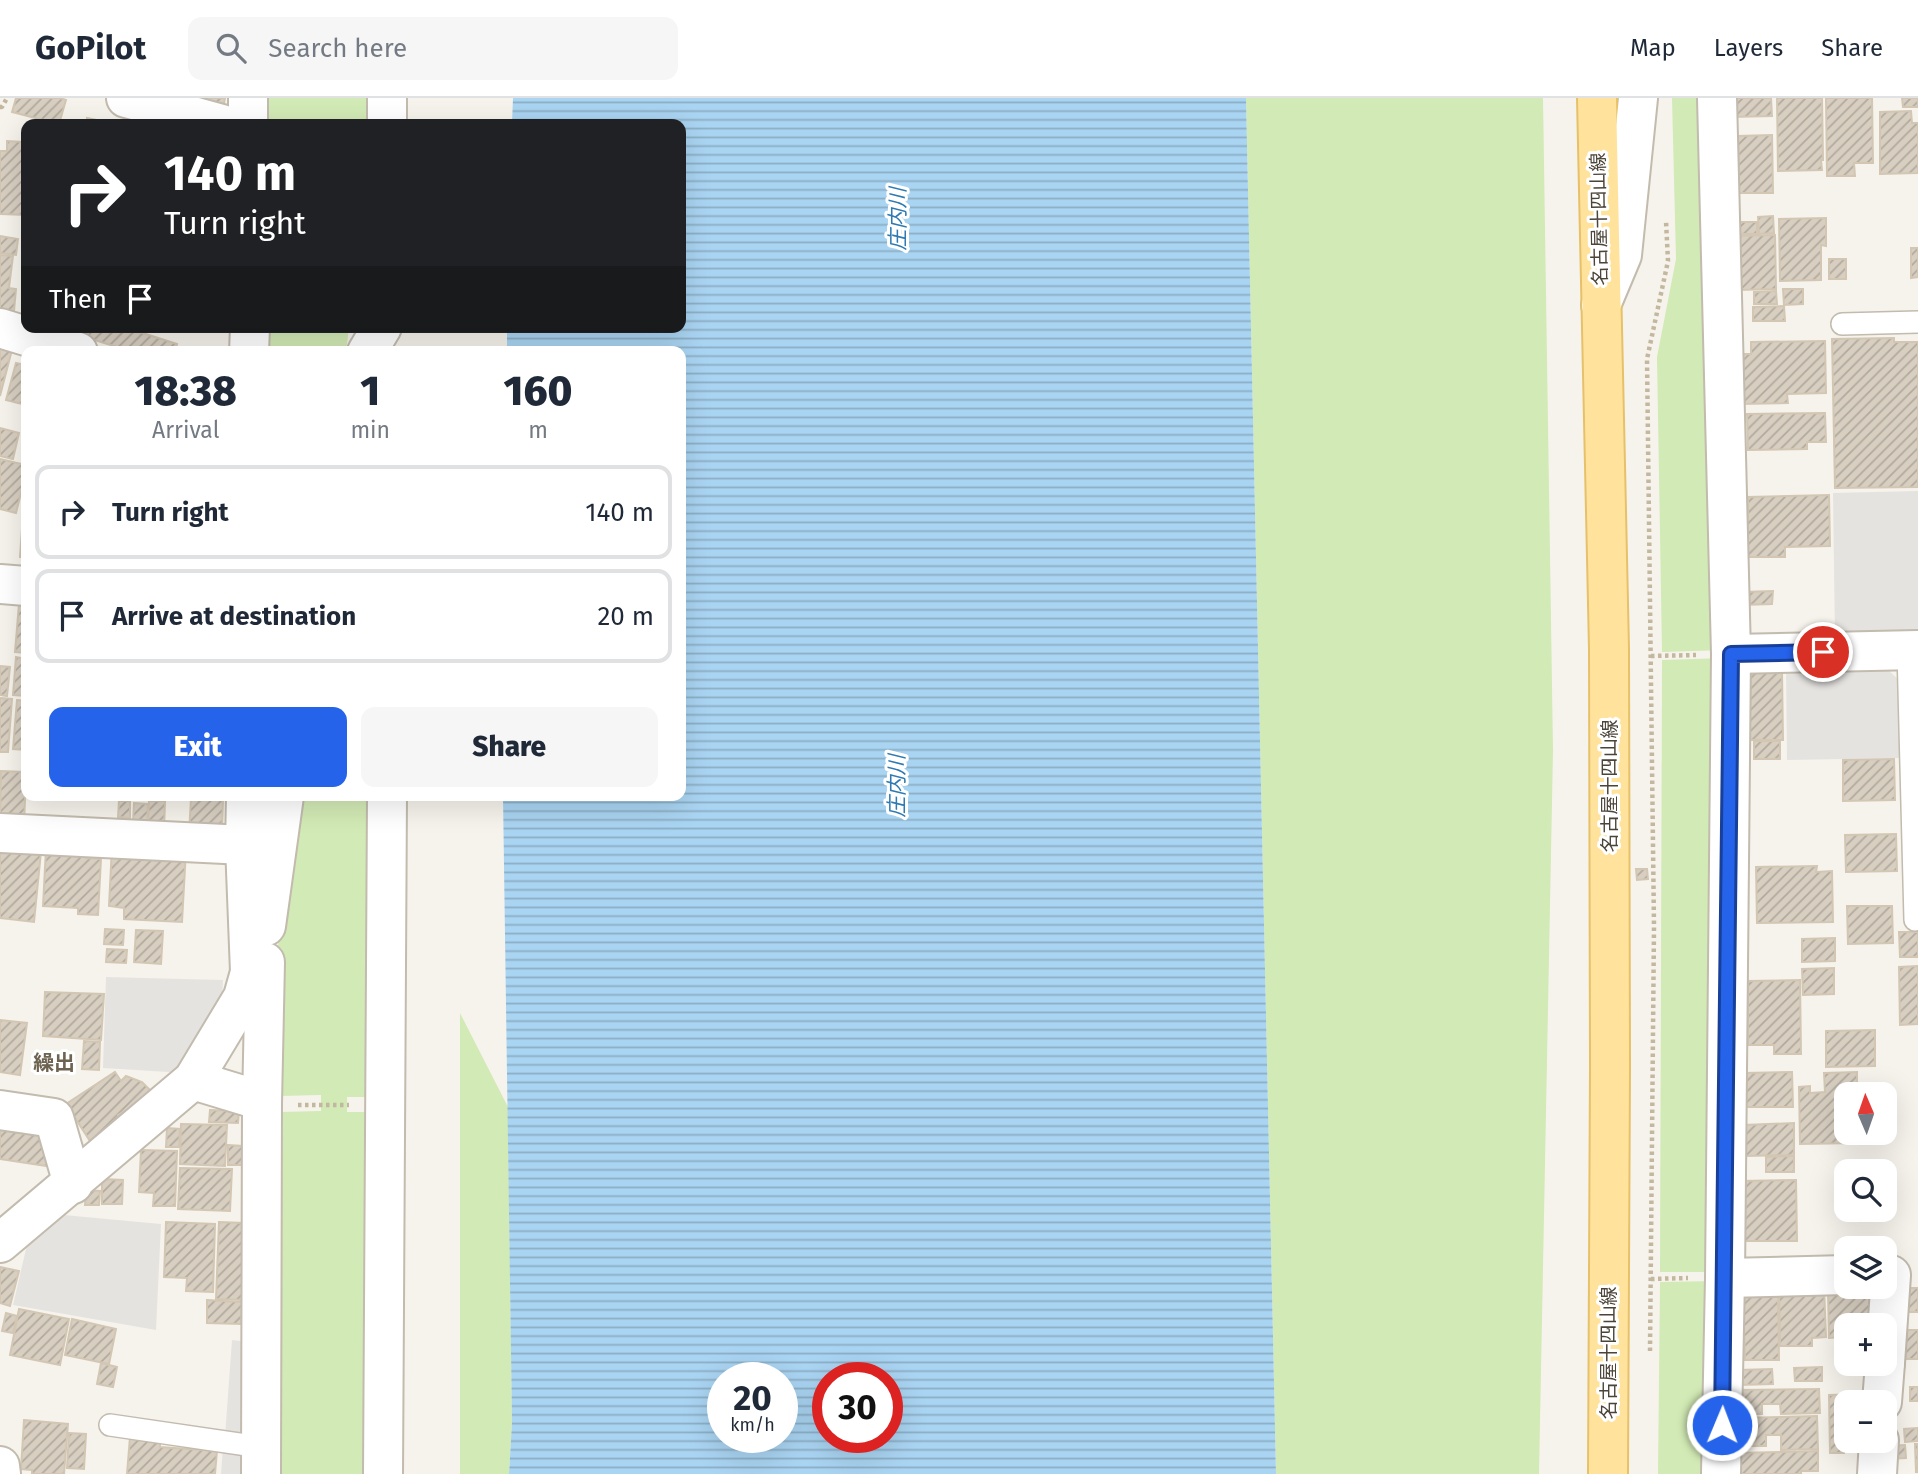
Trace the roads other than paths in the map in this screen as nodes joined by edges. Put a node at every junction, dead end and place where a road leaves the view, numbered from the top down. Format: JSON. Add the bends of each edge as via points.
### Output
{"nodes":[{"id":1,"x":126,"y":98,"type":"edge"},
{"id":2,"x":247,"y":98,"type":"edge"},
{"id":3,"x":387,"y":98,"type":"edge"},
{"id":4,"x":1597,"y":98,"type":"edge"},
{"id":5,"x":1638,"y":98,"type":"edge"},
{"id":6,"x":1717,"y":98,"type":"edge"},
{"id":7,"x":204,"y":119,"type":"edge"},
{"id":8,"x":248,"y":119,"type":"edge"},
{"id":9,"x":387,"y":119,"type":"edge"},
{"id":10,"x":1601,"y":305,"type":"junction"},
{"id":11,"x":1918,"y":322,"type":"edge"},
{"id":12,"x":1842,"y":324,"type":"dead end"},
{"id":13,"x":0,"y":328,"type":"edge"},
{"id":14,"x":58,"y":346,"type":"edge"},
{"id":15,"x":0,"y":584,"type":"edge"},
{"id":16,"x":21,"y":586,"type":"edge"},
{"id":17,"x":1913,"y":651,"type":"edge"},
{"id":18,"x":1731,"y":654,"type":"junction"},
{"id":19,"x":246,"y":801,"type":"edge"},
{"id":20,"x":283,"y":801,"type":"edge"},
{"id":21,"x":387,"y":801,"type":"edge"},
{"id":22,"x":0,"y":833,"type":"edge"},
{"id":23,"x":245,"y":845,"type":"junction"},
{"id":24,"x":1915,"y":920,"type":"dead end"},
{"id":25,"x":266,"y":927,"type":"junction"},
{"id":26,"x":250,"y":972,"type":"junction"},
{"id":27,"x":193,"y":1080,"type":"junction"},
{"id":28,"x":262,"y":1101,"type":"junction"},
{"id":29,"x":0,"y":1110,"type":"edge"},
{"id":30,"x":73,"y":1184,"type":"junction"},
{"id":31,"x":0,"y":1243,"type":"edge"},
{"id":32,"x":1898,"y":1274,"type":"edge"},
{"id":33,"x":1834,"y":1275,"type":"edge"},
{"id":34,"x":1725,"y":1278,"type":"junction"},
{"id":35,"x":1892,"y":1313,"type":"edge"},
{"id":36,"x":110,"y":1425,"type":"dead end"},
{"id":37,"x":1878,"y":1453,"type":"edge"},
{"id":38,"x":261,"y":1461,"type":"edge"},
{"id":39,"x":0,"y":1466,"type":"edge"},
{"id":40,"x":1,"y":1474,"type":"edge"},
{"id":41,"x":383,"y":1474,"type":"edge"},
{"id":42,"x":1608,"y":1474,"type":"edge"},
{"id":43,"x":1721,"y":1474,"type":"edge"},
{"id":44,"x":1877,"y":1474,"type":"edge"}],
"edges":[{"from":1,"to":7,"type":"street"},
{"from":2,"to":8,"type":"street"},
{"from":3,"to":9,"type":"street"},
{"from":4,"to":10,"type":"main road","name":"名古屋十四山線"},
{"from":5,"to":10,"type":"street","via":[[1622,255]]},
{"from":6,"to":18,"type":"street"},
{"from":10,"to":42,"type":"main road","name":"名古屋十四山線","via":[[1609,649]]},
{"from":11,"to":12,"type":"lane"},
{"from":13,"to":14,"type":"street"},
{"from":15,"to":16,"type":"street"},
{"from":17,"to":18,"type":"street"},
{"from":17,"to":24,"type":"lane"},
{"from":18,"to":34,"type":"street"},
{"from":19,"to":23,"type":"street"},
{"from":20,"to":25,"type":"street"},
{"from":21,"to":41,"type":"street"},
{"from":22,"to":23,"type":"street"},
{"from":23,"to":26,"type":"street"},
{"from":25,"to":26,"type":"street"},
{"from":25,"to":28,"type":"street"},
{"from":26,"to":27,"type":"street","via":[[243,997]]},
{"from":27,"to":28,"type":"street"},
{"from":27,"to":30,"type":"street"},
{"from":28,"to":38,"type":"street"},
{"from":29,"to":30,"type":"street","via":[[54,1118]]},
{"from":30,"to":31,"type":"street"},
{"from":32,"to":35,"type":"street"},
{"from":33,"to":34,"type":"street"},
{"from":34,"to":43,"type":"street"},
{"from":36,"to":38,"type":"lane"},
{"from":37,"to":44,"type":"street"},
{"from":39,"to":40,"type":"street"}]}
